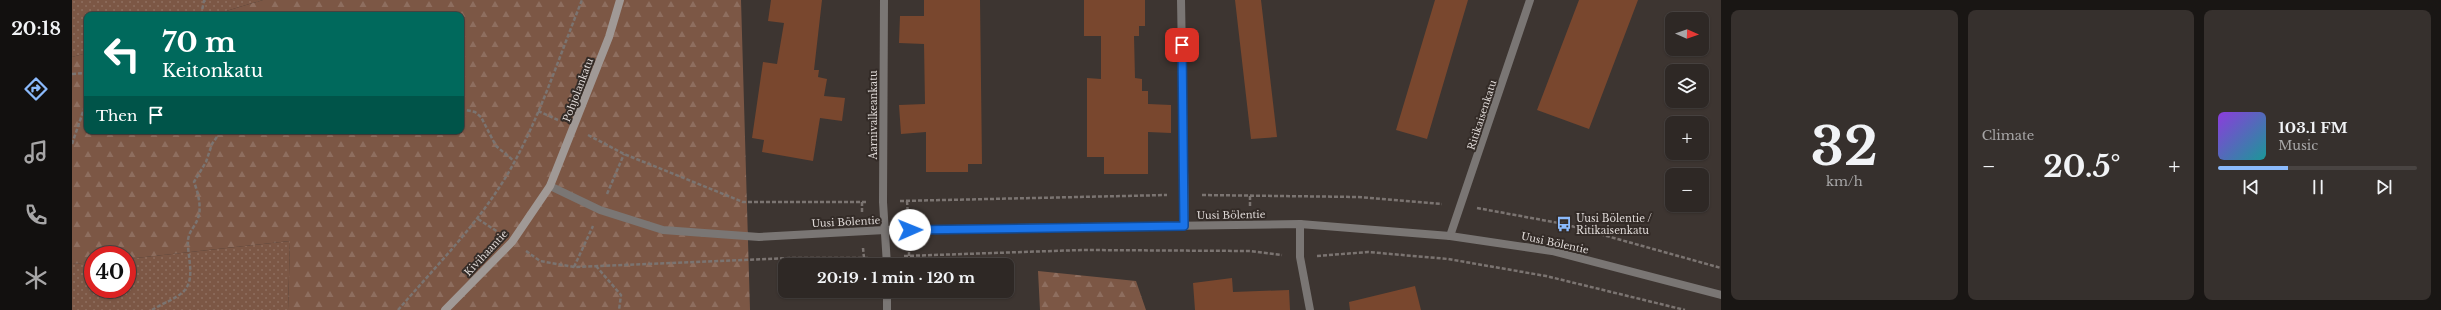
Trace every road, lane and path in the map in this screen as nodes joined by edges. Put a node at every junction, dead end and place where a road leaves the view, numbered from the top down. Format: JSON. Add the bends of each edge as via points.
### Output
{"nodes":[{"id":1,"x":207,"y":0,"type":"edge"},
{"id":2,"x":582,"y":0,"type":"edge"},
{"id":3,"x":620,"y":0,"type":"edge"},
{"id":4,"x":884,"y":0,"type":"edge"},
{"id":5,"x":1182,"y":0,"type":"edge"},
{"id":6,"x":1530,"y":0,"type":"edge"},
{"id":7,"x":202,"y":12,"type":"edge"},
{"id":8,"x":72,"y":74,"type":"edge"},
{"id":9,"x":84,"y":74,"type":"edge"},
{"id":10,"x":84,"y":109,"type":"edge"},
{"id":11,"x":464,"y":110,"type":"edge"},
{"id":12,"x":575,"y":128,"type":"junction"},
{"id":13,"x":219,"y":134,"type":"edge"},
{"id":14,"x":72,"y":144,"type":"edge"},
{"id":15,"x":514,"y":162,"type":"junction"},
{"id":16,"x":550,"y":186,"type":"junction"},
{"id":17,"x":1184,"y":194,"type":"junction"},
{"id":18,"x":883,"y":202,"type":"junction"},
{"id":19,"x":1462,"y":205,"type":"junction"},
{"id":20,"x":478,"y":219,"type":"junction"},
{"id":21,"x":1300,"y":224,"type":"junction"},
{"id":22,"x":1184,"y":226,"type":"junction"},
{"id":23,"x":885,"y":230,"type":"junction"},
{"id":24,"x":1450,"y":236,"type":"junction"},
{"id":25,"x":512,"y":242,"type":"junction"},
{"id":26,"x":887,"y":258,"type":"edge"},
{"id":27,"x":940,"y":258,"type":"edge"},
{"id":28,"x":1300,"y":258,"type":"junction"},
{"id":29,"x":778,"y":259,"type":"edge"},
{"id":30,"x":595,"y":266,"type":"junction"},
{"id":31,"x":1721,"y":268,"type":"edge"},
{"id":32,"x":1721,"y":295,"type":"edge"},
{"id":33,"x":887,"y":298,"type":"edge"},
{"id":34,"x":152,"y":310,"type":"edge"},
{"id":35,"x":398,"y":310,"type":"edge"},
{"id":36,"x":445,"y":310,"type":"edge"},
{"id":37,"x":619,"y":310,"type":"edge"},
{"id":38,"x":887,"y":310,"type":"edge"},
{"id":39,"x":1310,"y":310,"type":"edge"},
{"id":40,"x":1684,"y":310,"type":"edge"}],
"edges":[{"from":1,"to":7,"type":"path","via":[[204,1]]},
{"from":2,"to":15,"type":"path","via":[[538,111]]},
{"from":3,"to":12,"type":"main road","name":"Pohjolankatu"},
{"from":4,"to":18,"type":"street","name":"Aarnivalkeankatu"},
{"from":5,"to":17,"type":"street"},
{"from":6,"to":19,"type":"street","name":"Ritikaisenkatu"},
{"from":8,"to":9,"type":"path"},
{"from":10,"to":14,"type":"path"},
{"from":11,"to":15,"type":"path","via":[[481,117],[496,146]]},
{"from":12,"to":16,"type":"main road","name":"Pohjolankatu"},
{"from":12,"to":18,"type":"path","via":[[624,154],[743,202]]},
{"from":13,"to":34,"type":"path","via":[[194,182],[198,193],[198,218],[190,230],[188,241],[190,268],[187,286],[183,292]]},
{"from":15,"to":20,"type":"path"},
{"from":16,"to":23,"type":"street","name":"Uusi Bölentie","via":[[600,210],[663,230],[760,237]]},
{"from":16,"to":25,"type":"main road","name":"Kivihaantie"},
{"from":17,"to":18,"type":"path"},
{"from":17,"to":19,"type":"path","via":[[1358,197]]},
{"from":17,"to":22,"type":"street"},
{"from":18,"to":23,"type":"street","name":"Aarnivalkeankatu"},
{"from":19,"to":24,"type":"street","name":"Ritikaisenkatu"},
{"from":19,"to":31,"type":"path","via":[[1564,224]]},
{"from":20,"to":25,"type":"path"},
{"from":20,"to":35,"type":"path"},
{"from":21,"to":22,"type":"street","name":"Uusi Bölentie"},
{"from":21,"to":24,"type":"street","name":"Uusi Bölentie"},
{"from":21,"to":28,"type":"street"},
{"from":22,"to":23,"type":"street","name":"Uusi Bölentie"},
{"from":23,"to":26,"type":"street","name":"Aarnivalkeankatu"},
{"from":24,"to":32,"type":"street","name":"Uusi Bölentie","via":[[1552,251]]},
{"from":25,"to":30,"type":"path","via":[[540,261],[574,267]]},
{"from":25,"to":36,"type":"main road","name":"Kivihaantie"},
{"from":27,"to":28,"type":"path","via":[[1082,250],[1250,251]]},
{"from":28,"to":39,"type":"street"},
{"from":28,"to":40,"type":"path","via":[[1368,252],[1448,259],[1546,276]]},
{"from":29,"to":30,"type":"path"},
{"from":30,"to":37,"type":"path","via":[[621,295]]},
{"from":33,"to":38,"type":"street"}]}
